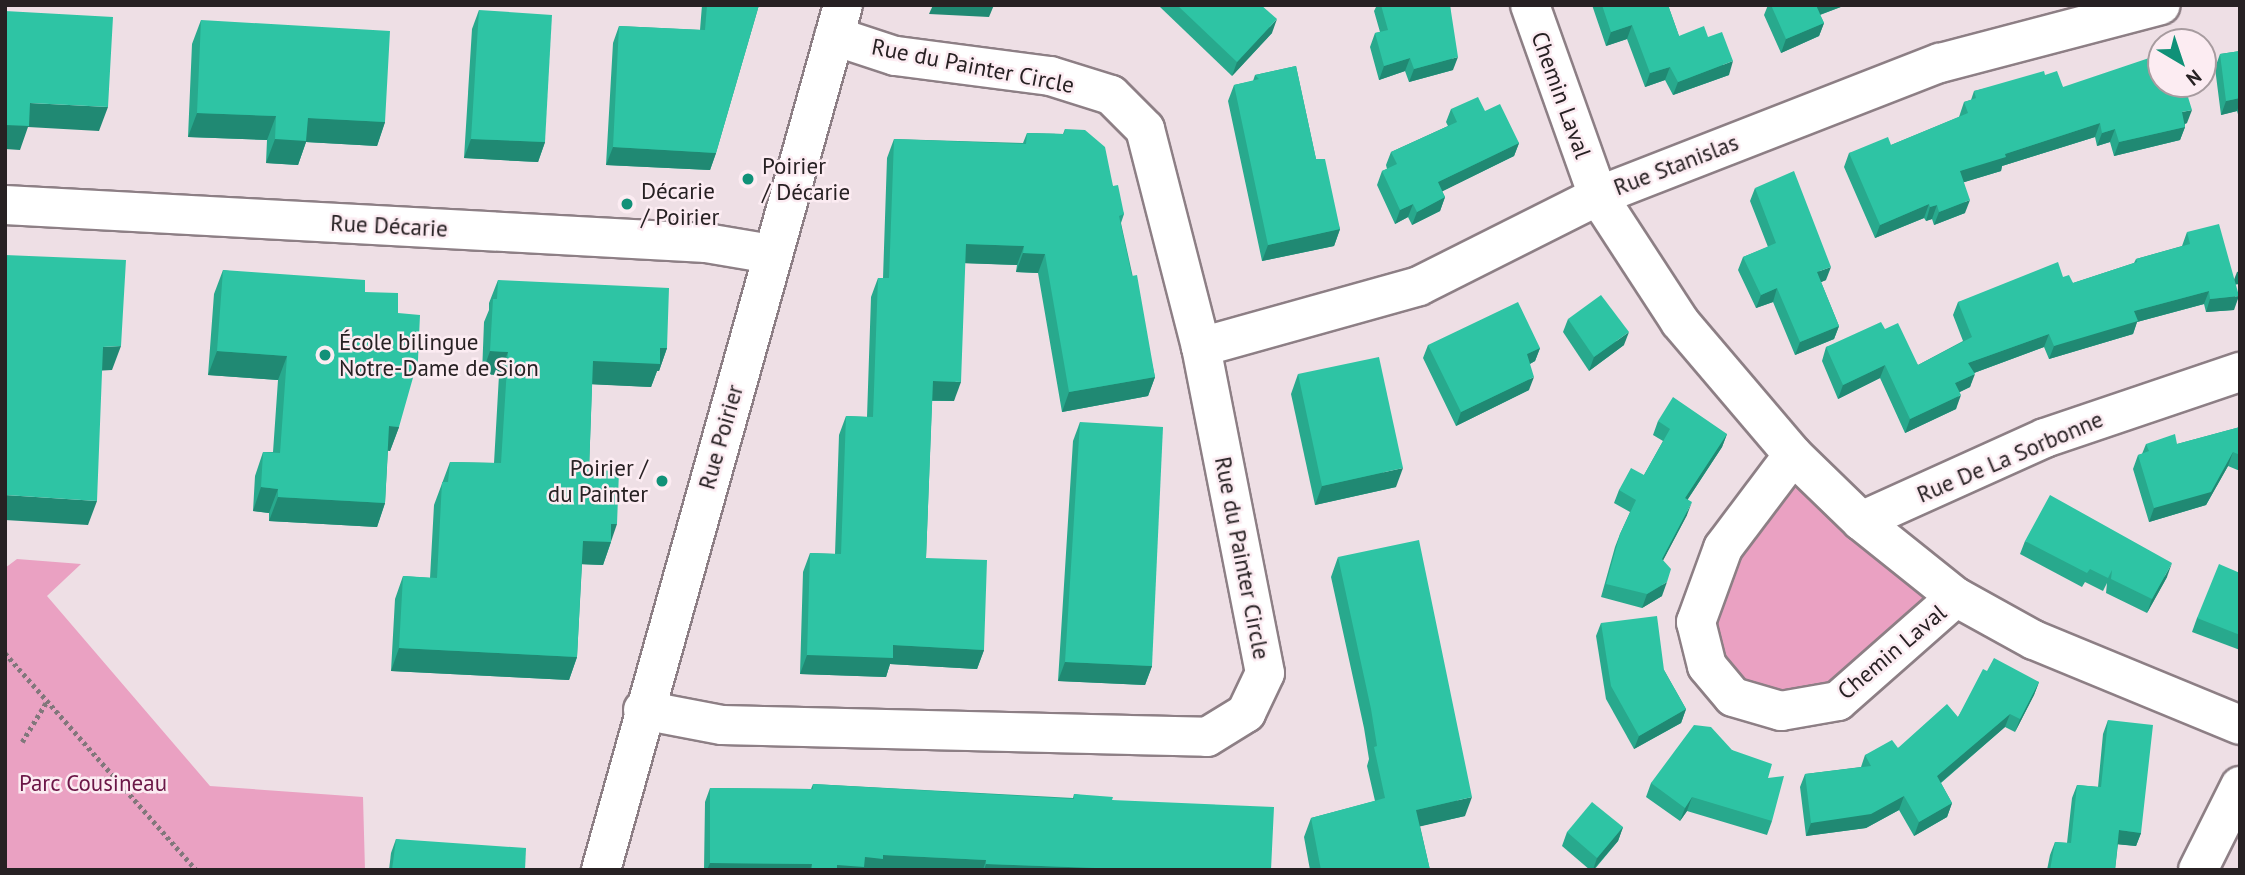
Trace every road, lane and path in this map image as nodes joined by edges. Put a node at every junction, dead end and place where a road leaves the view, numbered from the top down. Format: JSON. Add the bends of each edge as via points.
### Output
{"nodes":[{"id":1,"x":1530,"y":5,"type":"edge"},
{"id":2,"x":2161,"y":5,"type":"edge"},
{"id":3,"x":838,"y":21,"type":"edge"},
{"id":4,"x":1598,"y":195,"type":"junction"},
{"id":5,"x":5,"y":205,"type":"edge"},
{"id":6,"x":771,"y":254,"type":"junction"},
{"id":7,"x":1200,"y":347,"type":"junction"},
{"id":8,"x":2240,"y":372,"type":"edge"},
{"id":9,"x":1793,"y":455,"type":"junction"},
{"id":10,"x":1861,"y":521,"type":"junction"},
{"id":11,"x":1956,"y":597,"type":"junction"},
{"id":12,"x":5,"y":653,"type":"edge"},
{"id":13,"x":47,"y":701,"type":"junction"},
{"id":14,"x":643,"y":710,"type":"junction"},
{"id":15,"x":2240,"y":725,"type":"edge"},
{"id":16,"x":22,"y":742,"type":"dead end"},
{"id":17,"x":2240,"y":786,"type":"edge"},
{"id":18,"x":196,"y":870,"type":"edge"},
{"id":19,"x":601,"y":870,"type":"edge"},
{"id":20,"x":2198,"y":870,"type":"edge"}],
"edges":[{"from":1,"to":4,"type":"street","name":"Chemin Laval"},
{"from":2,"to":4,"type":"street","name":"Rue Stanislas","via":[[1940,63]]},
{"from":3,"to":6,"type":"street","name":"Rue Poirier"},
{"from":3,"to":7,"type":"street","name":"Rue du Painter Circle","via":[[895,56],[1050,76],[1111,95],[1145,129]]},
{"from":4,"to":7,"type":"street","name":"Rue Stanislas","via":[[1419,286]]},
{"from":4,"to":9,"type":"street","name":"Chemin Laval","via":[[1680,322]]},
{"from":5,"to":6,"type":"street","name":"Rue Décarie","via":[[706,243]]},
{"from":6,"to":14,"type":"street","name":"Rue Poirier"},
{"from":7,"to":14,"type":"street","name":"Rue du Painter Circle","via":[[1265,673],[1246,713],[1207,737],[722,725]]},
{"from":8,"to":10,"type":"street","name":"Rue De La Sorbonne","via":[[2045,438]]},
{"from":9,"to":10,"type":"street","name":"Chemin Laval"},
{"from":9,"to":11,"type":"street","name":"Chemin Laval","via":[[1723,548],[1696,622],[1707,666],[1732,697],[1781,711],[1838,701]]},
{"from":10,"to":11,"type":"street","name":"Chemin Laval"},
{"from":11,"to":15,"type":"street","name":"Chemin Laval","via":[[2034,640]]},
{"from":12,"to":13,"type":"path"},
{"from":13,"to":16,"type":"path"},
{"from":13,"to":18,"type":"path"},
{"from":14,"to":19,"type":"street","name":"Rue Poirier"},
{"from":17,"to":20,"type":"street"}]}
